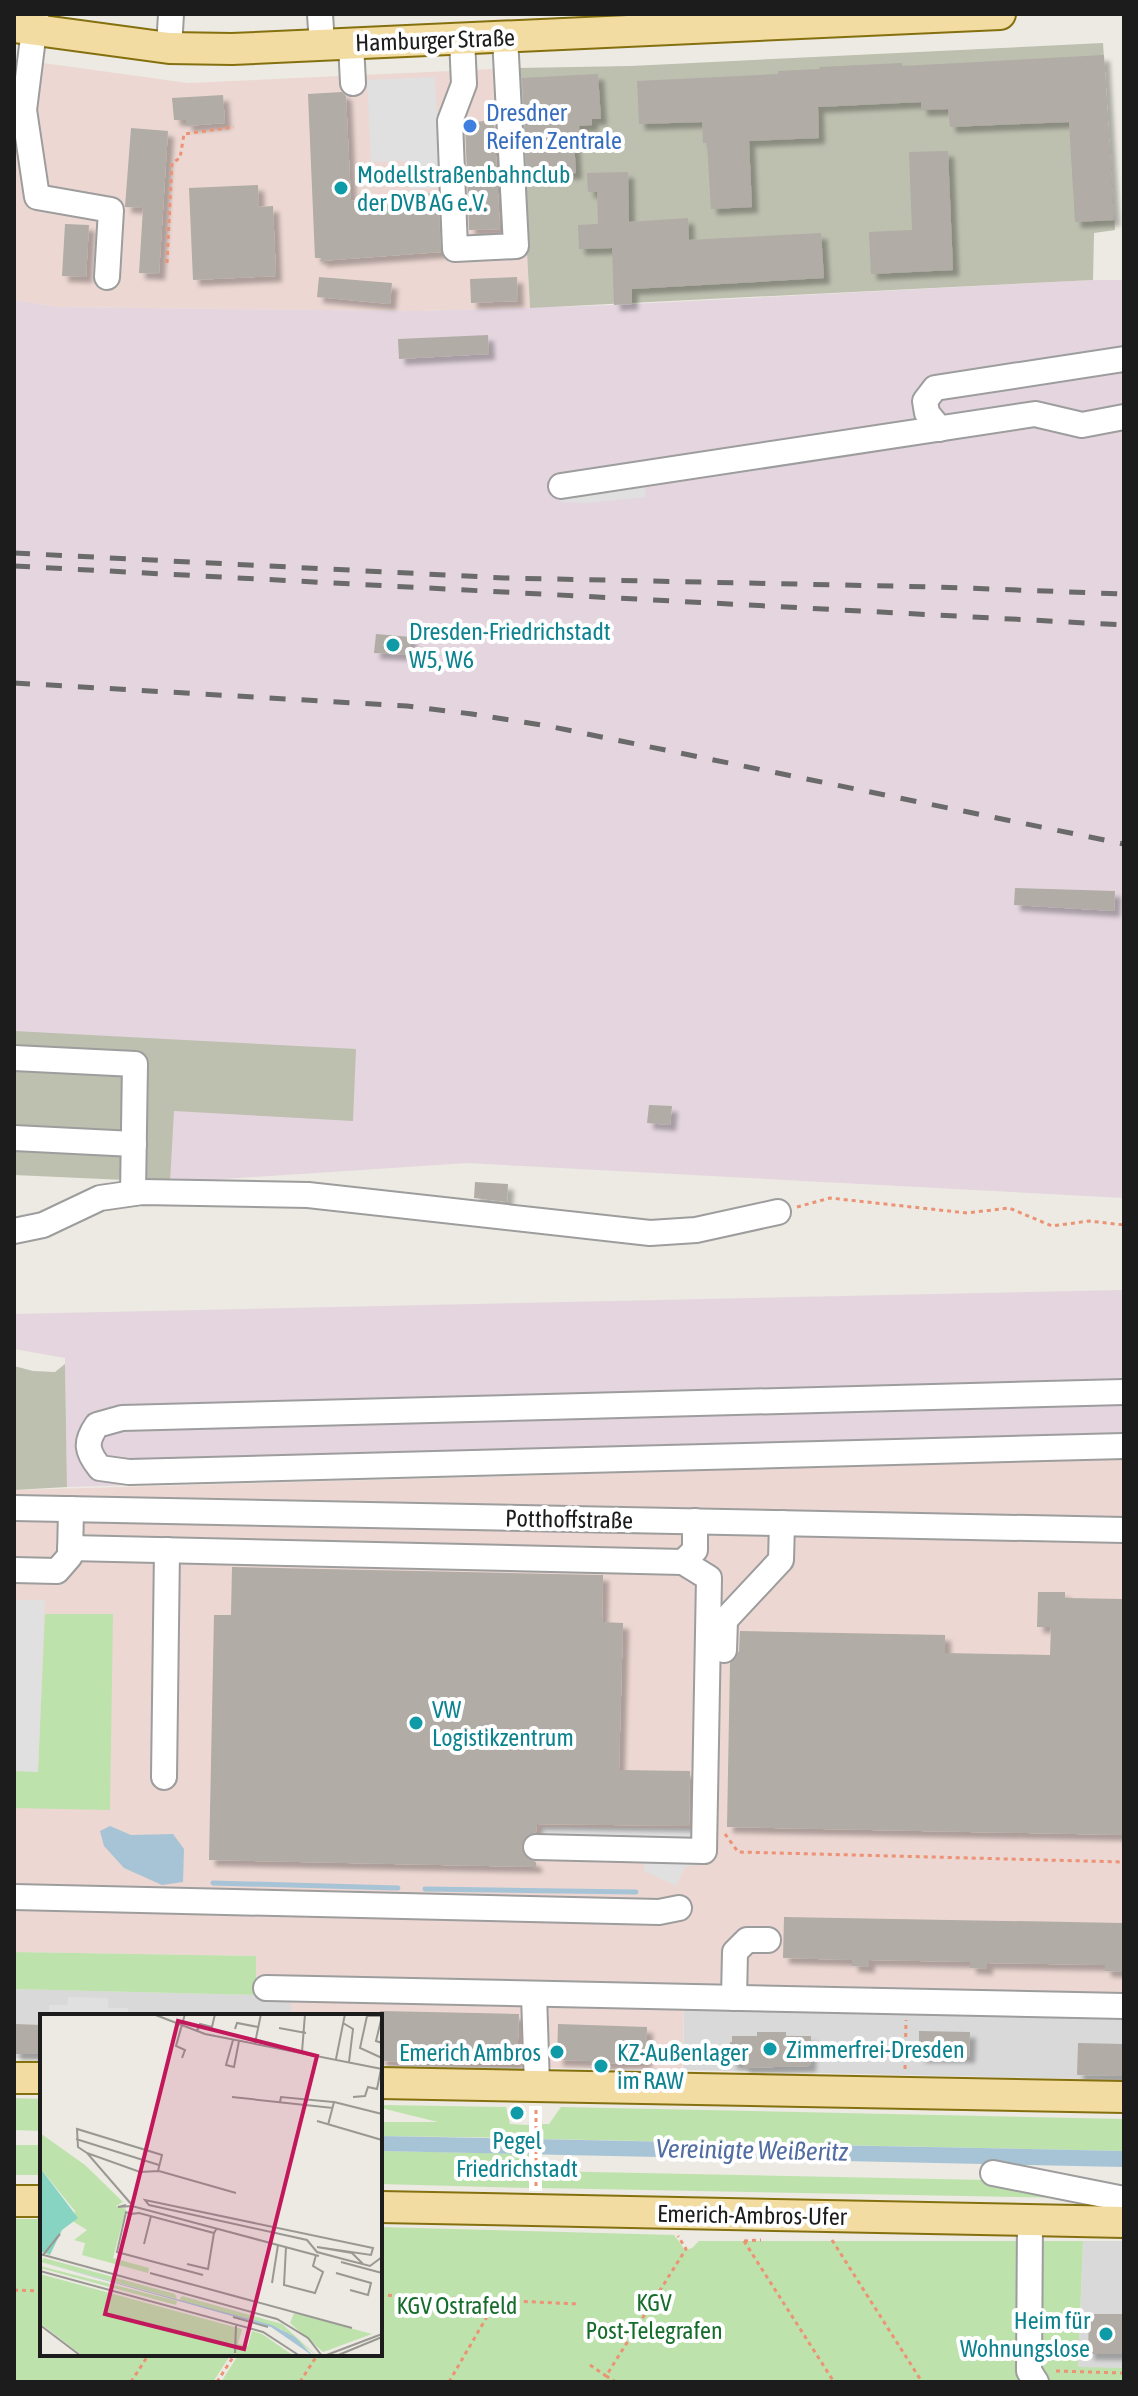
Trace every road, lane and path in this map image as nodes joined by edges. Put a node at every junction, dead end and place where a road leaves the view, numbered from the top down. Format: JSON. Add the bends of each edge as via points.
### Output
{"nodes":[{"id":1,"x":171,"y":14,"type":"edge"},
{"id":2,"x":320,"y":14,"type":"edge"},
{"id":3,"x":1000,"y":14,"type":"edge"},
{"id":4,"x":28,"y":23,"type":"edge"},
{"id":5,"x":635,"y":23,"type":"edge"},
{"id":6,"x":505,"y":37,"type":"junction"},
{"id":7,"x":462,"y":39,"type":"junction"},
{"id":8,"x":336,"y":44,"type":"junction"},
{"id":9,"x":169,"y":48,"type":"junction"},
{"id":10,"x":353,"y":83,"type":"dead end"},
{"id":11,"x":19,"y":108,"type":"edge"},
{"id":12,"x":234,"y":127,"type":"dead end"},
{"id":13,"x":167,"y":263,"type":"dead end"},
{"id":14,"x":107,"y":277,"type":"dead end"},
{"id":15,"x":1124,"y":359,"type":"edge"},
{"id":16,"x":1124,"y":417,"type":"edge"},
{"id":17,"x":940,"y":429,"type":"junction"},
{"id":18,"x":561,"y":486,"type":"dead end"},
{"id":19,"x":14,"y":1058,"type":"edge"},
{"id":20,"x":14,"y":1138,"type":"edge"},
{"id":21,"x":134,"y":1144,"type":"junction"},
{"id":22,"x":133,"y":1193,"type":"junction"},
{"id":23,"x":778,"y":1212,"type":"joint"},
{"id":24,"x":1124,"y":1225,"type":"edge"},
{"id":25,"x":14,"y":1231,"type":"edge"},
{"id":26,"x":1124,"y":1392,"type":"edge"},
{"id":27,"x":1124,"y":1446,"type":"edge"},
{"id":28,"x":14,"y":1508,"type":"edge"},
{"id":29,"x":71,"y":1509,"type":"junction"},
{"id":30,"x":695,"y":1521,"type":"junction"},
{"id":31,"x":782,"y":1523,"type":"junction"},
{"id":32,"x":1124,"y":1530,"type":"edge"},
{"id":33,"x":70,"y":1548,"type":"junction"},
{"id":34,"x":167,"y":1550,"type":"junction"},
{"id":35,"x":683,"y":1562,"type":"junction"},
{"id":36,"x":14,"y":1570,"type":"edge"},
{"id":37,"x":164,"y":1777,"type":"dead end"},
{"id":38,"x":721,"y":1827,"type":"joint"},
{"id":39,"x":536,"y":1847,"type":"dead end"},
{"id":40,"x":1124,"y":1862,"type":"edge"},
{"id":41,"x":14,"y":1897,"type":"edge"},
{"id":42,"x":679,"y":1908,"type":"dead end"},
{"id":43,"x":768,"y":1940,"type":"dead end"},
{"id":44,"x":266,"y":1988,"type":"dead end"},
{"id":45,"x":534,"y":1995,"type":"junction"},
{"id":46,"x":734,"y":1998,"type":"junction"},
{"id":47,"x":906,"y":2000,"type":"junction"},
{"id":48,"x":1124,"y":2006,"type":"edge"},
{"id":49,"x":14,"y":2078,"type":"edge"},
{"id":50,"x":40,"y":2078,"type":"edge"},
{"id":51,"x":382,"y":2083,"type":"edge"},
{"id":52,"x":905,"y":2093,"type":"junction"},
{"id":53,"x":536,"y":2096,"type":"junction"},
{"id":54,"x":1124,"y":2097,"type":"edge"},
{"id":55,"x":993,"y":2173,"type":"dead end"},
{"id":56,"x":536,"y":2191,"type":"dead end"},
{"id":57,"x":1124,"y":2199,"type":"edge"},
{"id":58,"x":14,"y":2201,"type":"edge"},
{"id":59,"x":40,"y":2201,"type":"edge"},
{"id":60,"x":382,"y":2207,"type":"edge"},
{"id":61,"x":1030,"y":2220,"type":"junction"},
{"id":62,"x":1124,"y":2222,"type":"edge"},
{"id":63,"x":678,"y":2238,"type":"dead end"},
{"id":64,"x":744,"y":2241,"type":"dead end"},
{"id":65,"x":832,"y":2241,"type":"dead end"},
{"id":66,"x":14,"y":2290,"type":"edge"},
{"id":67,"x":40,"y":2291,"type":"edge"},
{"id":68,"x":382,"y":2295,"type":"edge"},
{"id":69,"x":496,"y":2301,"type":"junction"},
{"id":70,"x":579,"y":2304,"type":"dead end"},
{"id":71,"x":148,"y":2356,"type":"edge"},
{"id":72,"x":234,"y":2356,"type":"edge"},
{"id":73,"x":317,"y":2356,"type":"edge"},
{"id":74,"x":590,"y":2365,"type":"dead end"},
{"id":75,"x":1124,"y":2373,"type":"edge"},
{"id":76,"x":606,"y":2376,"type":"junction"},
{"id":77,"x":1032,"y":2376,"type":"edge"},
{"id":78,"x":131,"y":2382,"type":"edge"},
{"id":79,"x":217,"y":2382,"type":"edge"},
{"id":80,"x":300,"y":2382,"type":"edge"},
{"id":81,"x":449,"y":2382,"type":"edge"},
{"id":82,"x":616,"y":2382,"type":"edge"},
{"id":83,"x":834,"y":2382,"type":"edge"},
{"id":84,"x":922,"y":2382,"type":"edge"}],
"edges":[{"from":1,"to":9,"type":"street"},
{"from":2,"to":8,"type":"street"},
{"from":3,"to":5,"type":"main road","name":"Hamburger Straße"},
{"from":4,"to":9,"type":"main road","name":"Hamburger Straße"},
{"from":4,"to":11,"type":"street"},
{"from":5,"to":6,"type":"main road","name":"Hamburger Straße"},
{"from":6,"to":7,"type":"main road","name":"Hamburger Straße"},
{"from":6,"to":7,"type":"street","via":[[516,246],[455,249],[450,121],[464,84]]},
{"from":7,"to":8,"type":"main road","name":"Hamburger Straße"},
{"from":8,"to":9,"type":"main road","name":"Hamburger Straße"},
{"from":8,"to":10,"type":"street"},
{"from":11,"to":14,"type":"street","via":[[37,197],[111,210]]},
{"from":12,"to":13,"type":"path","via":[[184,134],[180,158],[172,163]]},
{"from":15,"to":17,"type":"street","via":[[935,388],[925,401]]},
{"from":16,"to":17,"type":"street","via":[[1082,425],[1035,414]]},
{"from":17,"to":18,"type":"street"},
{"from":19,"to":21,"type":"street","via":[[135,1064]]},
{"from":20,"to":21,"type":"street"},
{"from":21,"to":22,"type":"street"},
{"from":22,"to":23,"type":"street","via":[[308,1195],[650,1233],[696,1230]]},
{"from":22,"to":25,"type":"street","via":[[100,1198],[43,1225]]},
{"from":23,"to":24,"type":"path","via":[[830,1198],[967,1213],[1009,1208],[1052,1226],[1089,1221]]},
{"from":26,"to":27,"type":"street","via":[[122,1418],[97,1425],[87,1439],[88,1454],[100,1468],[129,1472]]},
{"from":28,"to":29,"type":"street","name":"Potthoffstraße"},
{"from":29,"to":30,"type":"street","name":"Potthoffstraße"},
{"from":29,"to":33,"type":"street"},
{"from":30,"to":31,"type":"street","name":"Potthoffstraße"},
{"from":30,"to":35,"type":"street","via":[[695,1550]]},
{"from":31,"to":32,"type":"street","name":"Potthoffstraße"},
{"from":31,"to":38,"type":"street","via":[[781,1560],[725,1620]]},
{"from":33,"to":34,"type":"street"},
{"from":33,"to":36,"type":"street","via":[[57,1571]]},
{"from":34,"to":35,"type":"street"},
{"from":34,"to":37,"type":"street"},
{"from":35,"to":39,"type":"street","via":[[709,1578],[704,1851]]},
{"from":38,"to":40,"type":"path","via":[[738,1852]]},
{"from":41,"to":42,"type":"street","via":[[659,1912]]},
{"from":43,"to":46,"type":"street","via":[[747,1940],[735,1952]]},
{"from":44,"to":45,"type":"street"},
{"from":45,"to":46,"type":"street"},
{"from":45,"to":53,"type":"street"},
{"from":46,"to":47,"type":"street"},
{"from":47,"to":48,"type":"street"},
{"from":47,"to":52,"type":"path"},
{"from":49,"to":50,"type":"main road"},
{"from":51,"to":53,"type":"main road"},
{"from":52,"to":53,"type":"main road"},
{"from":52,"to":54,"type":"main road"},
{"from":53,"to":56,"type":"path"},
{"from":55,"to":57,"type":"street"},
{"from":58,"to":59,"type":"main road"},
{"from":60,"to":61,"type":"main road","name":"Emerich-Ambros-Ufer"},
{"from":61,"to":62,"type":"main road","name":"Emerich-Ambros-Ufer"},
{"from":61,"to":77,"type":"street"},
{"from":63,"to":76,"type":"path","via":[[686,2249]]},
{"from":64,"to":83,"type":"path"},
{"from":65,"to":84,"type":"path"},
{"from":66,"to":67,"type":"path"},
{"from":68,"to":69,"type":"path"},
{"from":69,"to":70,"type":"path"},
{"from":69,"to":81,"type":"path"},
{"from":71,"to":78,"type":"path"},
{"from":72,"to":79,"type":"path"},
{"from":73,"to":80,"type":"path"},
{"from":74,"to":76,"type":"path"},
{"from":75,"to":77,"type":"path"},
{"from":76,"to":82,"type":"path"}]}
